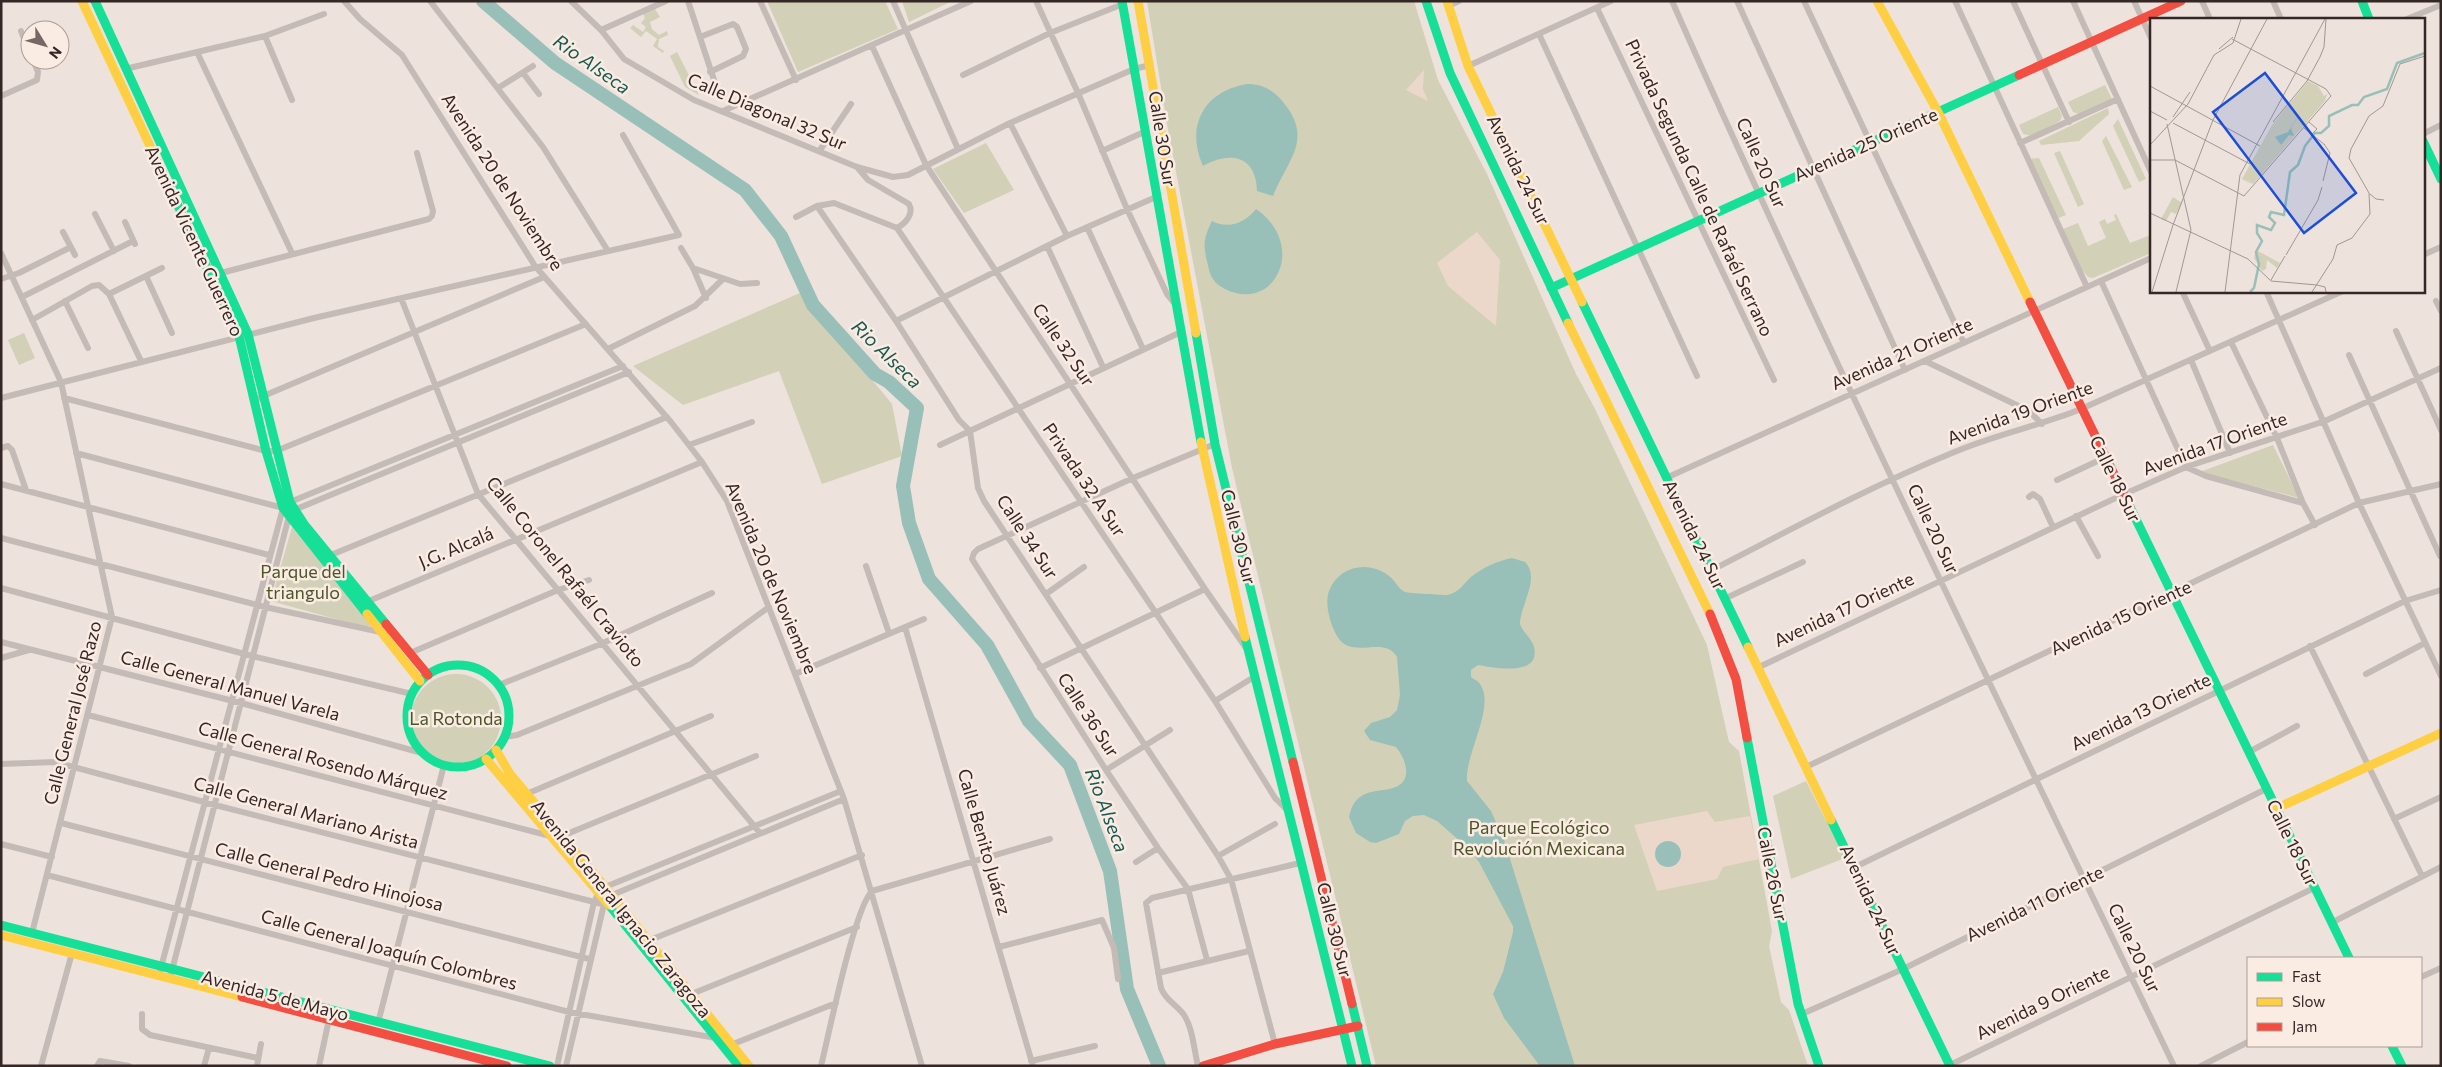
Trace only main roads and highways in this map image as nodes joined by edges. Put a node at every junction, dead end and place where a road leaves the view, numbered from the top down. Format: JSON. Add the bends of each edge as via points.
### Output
{"nodes":[{"id":1,"x":82,"y":1,"type":"edge"},
{"id":2,"x":95,"y":1,"type":"edge"},
{"id":3,"x":1138,"y":1,"type":"edge"},
{"id":4,"x":1426,"y":1,"type":"edge"},
{"id":5,"x":1877,"y":1,"type":"edge"},
{"id":6,"x":2181,"y":1,"type":"edge"},
{"id":7,"x":2362,"y":1,"type":"edge"},
{"id":8,"x":1123,"y":2,"type":"edge"},
{"id":9,"x":1447,"y":4,"type":"edge"},
{"id":10,"x":2369,"y":18,"type":"edge"},
{"id":11,"x":1938,"y":112,"type":"junction"},
{"id":12,"x":147,"y":116,"type":"junction"},
{"id":13,"x":138,"y":119,"type":"junction"},
{"id":14,"x":2424,"y":143,"type":"edge"},
{"id":15,"x":2441,"y":179,"type":"edge"},
{"id":16,"x":1571,"y":279,"type":"junction"},
{"id":17,"x":1551,"y":288,"type":"junction"},
{"id":18,"x":244,"y":335,"type":"junction"},
{"id":19,"x":259,"y":398,"type":"junction"},
{"id":20,"x":289,"y":509,"type":"junction"},
{"id":21,"x":364,"y":603,"type":"junction"},
{"id":22,"x":428,"y":675,"type":"junction"},
{"id":23,"x":1736,"y":679,"type":"joint"},
{"id":24,"x":420,"y":681,"type":"junction"},
{"id":25,"x":2441,"y":733,"type":"edge"},
{"id":26,"x":496,"y":750,"type":"junction"},
{"id":27,"x":486,"y":759,"type":"junction"},
{"id":28,"x":523,"y":796,"type":"junction"},
{"id":29,"x":2276,"y":809,"type":"junction"},
{"id":30,"x":604,"y":895,"type":"junction"},
{"id":31,"x":1,"y":925,"type":"edge"},
{"id":32,"x":1,"y":935,"type":"edge"},
{"id":33,"x":105,"y":956,"type":"junction"},
{"id":34,"x":2348,"y":957,"type":"edge"},
{"id":35,"x":687,"y":996,"type":"junction"},
{"id":36,"x":330,"y":1015,"type":"junction"},
{"id":37,"x":1358,"y":1026,"type":"junction"},
{"id":38,"x":1343,"y":1030,"type":"junction"},
{"id":39,"x":728,"y":1043,"type":"junction"},
{"id":40,"x":2392,"y":1047,"type":"edge"},
{"id":41,"x":508,"y":1066,"type":"edge"},
{"id":42,"x":550,"y":1066,"type":"edge"},
{"id":43,"x":739,"y":1066,"type":"edge"},
{"id":44,"x":750,"y":1066,"type":"edge"},
{"id":45,"x":1203,"y":1066,"type":"edge"},
{"id":46,"x":1352,"y":1066,"type":"edge"},
{"id":47,"x":1367,"y":1066,"type":"edge"},
{"id":48,"x":1819,"y":1066,"type":"edge"},
{"id":49,"x":1949,"y":1066,"type":"edge"},
{"id":50,"x":2402,"y":1066,"type":"edge"}],
"edges":[{"from":1,"to":13,"type":"main road","name":"Avenida Vicente Guerrero"},
{"from":2,"to":12,"type":"main road","name":"Avenida Vicente Guerrero"},
{"from":3,"to":37,"type":"main road","name":"Calle 30 Sur","via":[[1215,444]]},
{"from":4,"to":17,"type":"main road","name":"Avenida 24 Sur","via":[[1450,73]]},
{"from":5,"to":11,"type":"main road","name":"Calle 18 Sur"},
{"from":6,"to":11,"type":"main road","name":"Avenida 25 Oriente"},
{"from":7,"to":10,"type":"main road"},
{"from":8,"to":38,"type":"main road","name":"Calle 30 Sur","via":[[1202,448],[1254,678]]},
{"from":9,"to":16,"type":"main road","name":"Avenida 24 Sur","via":[[1468,66]]},
{"from":11,"to":16,"type":"main road","name":"Avenida 25 Oriente"},
{"from":11,"to":29,"type":"main road","name":"Calle 18 Sur"},
{"from":12,"to":13,"type":"main road"},
{"from":12,"to":18,"type":"main road","name":"Avenida Vicente Guerrero","via":[[221,273]]},
{"from":13,"to":18,"type":"main road","name":"Avenida Vicente Guerrero"},
{"from":14,"to":15,"type":"main road"},
{"from":16,"to":17,"type":"main road","name":"Avenida 25 Oriente"},
{"from":16,"to":49,"type":"main road","name":"Avenida 24 Sur"},
{"from":17,"to":23,"type":"main road","name":"Avenida 24 Sur","via":[[1713,622]]},
{"from":18,"to":19,"type":"main road","name":"Avenida Vicente Guerrero"},
{"from":19,"to":20,"type":"main road","name":"Avenida Vicente Guerrero","via":[[276,451]]},
{"from":19,"to":20,"type":"main road","name":"Avenida Vicente Guerrero","via":[[266,451]]},
{"from":20,"to":21,"type":"main road","name":"Avenida Vicente Guerrero"},
{"from":21,"to":22,"type":"main road","name":"Avenida Vicente Guerrero"},
{"from":21,"to":24,"type":"main road","name":"Avenida Vicente Guerrero","via":[[382,633]]},
{"from":22,"to":24,"type":"main road"},
{"from":22,"to":26,"type":"main road","via":[[439,668],[466,665],[484,672],[499,685],[505,694],[509,716],[504,737]]},
{"from":23,"to":48,"type":"main road","name":"Calle 26 Sur","via":[[1776,899],[1802,1014]]},
{"from":24,"to":27,"type":"main road","via":[[412,694],[407,719],[409,731],[422,753],[444,765],[466,766]]},
{"from":25,"to":29,"type":"main road"},
{"from":26,"to":27,"type":"main road"},
{"from":26,"to":28,"type":"main road","name":"Avenida General Ignacio Zaragoza"},
{"from":27,"to":28,"type":"main road","name":"Avenida General Ignacio Zaragoza"},
{"from":28,"to":30,"type":"main road","name":"Avenida General Ignacio Zaragoza","via":[[550,836]]},
{"from":28,"to":30,"type":"main road","name":"Avenida General Ignacio Zaragoza","via":[[562,836]]},
{"from":29,"to":34,"type":"main road","name":"Calle 18 Sur"},
{"from":30,"to":35,"type":"main road","name":"Avenida General Ignacio Zaragoza","via":[[639,944]]},
{"from":30,"to":35,"type":"main road","name":"Avenida General Ignacio Zaragoza","via":[[649,940]]},
{"from":31,"to":33,"type":"main road","name":"Avenida 5 de Mayo"},
{"from":32,"to":33,"type":"main road","name":"Avenida 5 de Mayo","via":[[72,953]]},
{"from":33,"to":36,"type":"main road","name":"Avenida 5 de Mayo"},
{"from":35,"to":39,"type":"main road","name":"Avenida General Ignacio Zaragoza"},
{"from":35,"to":39,"type":"main road","name":"Avenida General Ignacio Zaragoza","via":[[715,1038]]},
{"from":36,"to":41,"type":"main road","name":"Avenida 5 de Mayo"},
{"from":36,"to":42,"type":"main road","name":"Avenida 5 de Mayo","via":[[378,1022]]},
{"from":37,"to":38,"type":"main road"},
{"from":37,"to":47,"type":"main road","name":"Calle 30 Sur"},
{"from":38,"to":45,"type":"main road","via":[[1275,1044]]},
{"from":38,"to":46,"type":"main road","name":"Calle 30 Sur"},
{"from":39,"to":43,"type":"main road","name":"Avenida General Ignacio Zaragoza"},
{"from":39,"to":44,"type":"main road","name":"Avenida General Ignacio Zaragoza"},
{"from":40,"to":50,"type":"main road"}]}
